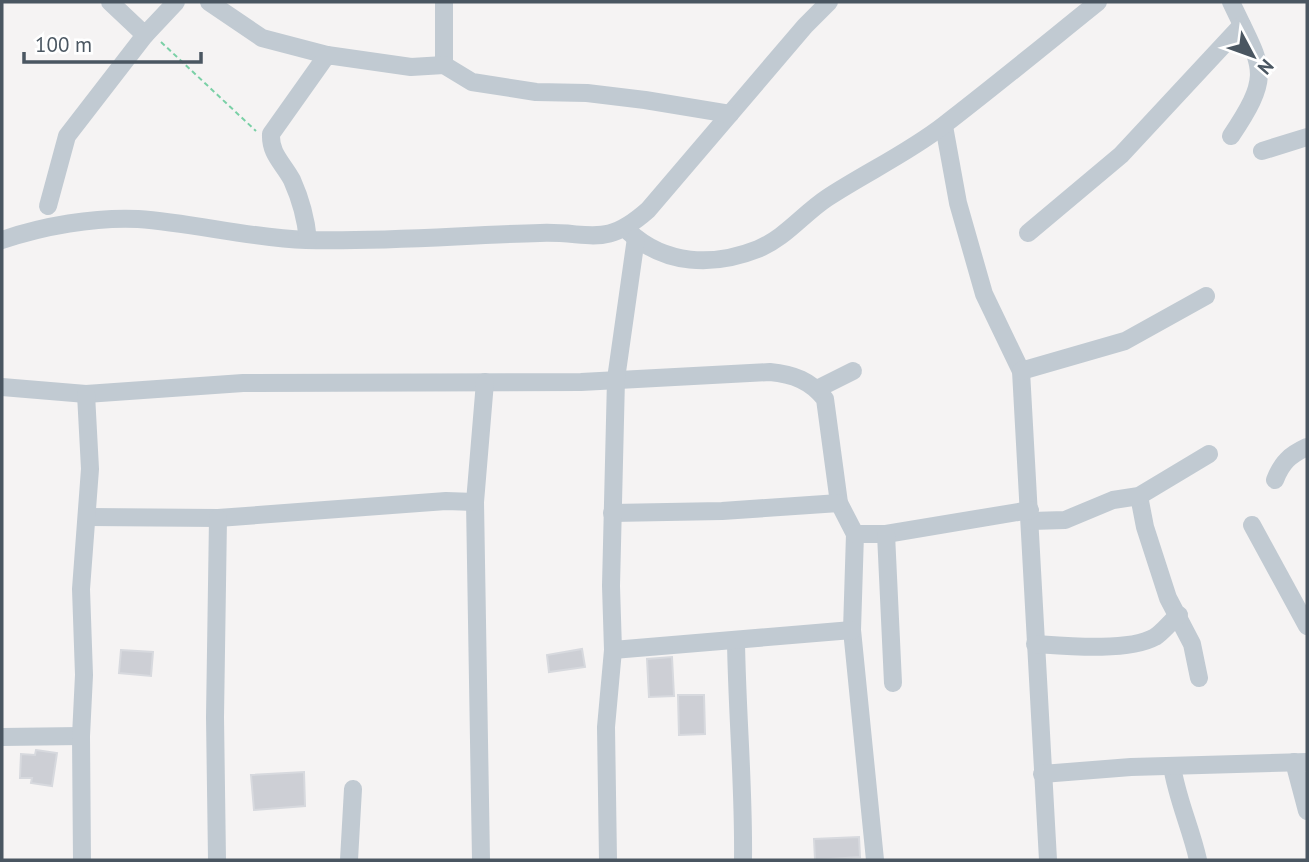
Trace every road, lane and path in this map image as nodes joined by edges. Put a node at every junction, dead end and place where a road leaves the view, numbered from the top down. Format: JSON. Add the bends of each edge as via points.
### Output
{"nodes":[{"id":1,"x":110,"y":2,"type":"edge"},
{"id":2,"x":176,"y":2,"type":"edge"},
{"id":3,"x":209,"y":2,"type":"edge"},
{"id":4,"x":444,"y":2,"type":"edge"},
{"id":5,"x":829,"y":2,"type":"edge"},
{"id":6,"x":1098,"y":2,"type":"edge"},
{"id":7,"x":1231,"y":2,"type":"edge"},
{"id":8,"x":1242,"y":25,"type":"junction"},
{"id":9,"x":148,"y":33,"type":"junction"},
{"id":10,"x":327,"y":55,"type":"junction"},
{"id":11,"x":444,"y":65,"type":"junction"},
{"id":12,"x":730,"y":114,"type":"junction"},
{"id":13,"x":944,"y":126,"type":"junction"},
{"id":14,"x":1231,"y":136,"type":"dead end"},
{"id":15,"x":1307,"y":136,"type":"edge"},
{"id":16,"x":271,"y":145,"type":"junction"},
{"id":17,"x":1262,"y":151,"type":"dead end"},
{"id":18,"x":48,"y":206,"type":"dead end"},
{"id":19,"x":631,"y":233,"type":"junction"},
{"id":20,"x":1028,"y":233,"type":"dead end"},
{"id":21,"x":2,"y":240,"type":"edge"},
{"id":22,"x":307,"y":240,"type":"junction"},
{"id":23,"x":1206,"y":296,"type":"dead end"},
{"id":24,"x":853,"y":371,"type":"dead end"},
{"id":25,"x":1021,"y":371,"type":"junction"},
{"id":26,"x":616,"y":379,"type":"junction"},
{"id":27,"x":485,"y":382,"type":"junction"},
{"id":28,"x":2,"y":387,"type":"edge"},
{"id":29,"x":817,"y":389,"type":"junction"},
{"id":30,"x":86,"y":394,"type":"junction"},
{"id":31,"x":1307,"y":447,"type":"edge"},
{"id":32,"x":1209,"y":454,"type":"dead end"},
{"id":33,"x":1276,"y":480,"type":"dead end"},
{"id":34,"x":1139,"y":496,"type":"junction"},
{"id":35,"x":475,"y":502,"type":"junction"},
{"id":36,"x":839,"y":503,"type":"junction"},
{"id":37,"x":612,"y":513,"type":"junction"},
{"id":38,"x":1031,"y":516,"type":"junction"},
{"id":39,"x":89,"y":517,"type":"junction"},
{"id":40,"x":218,"y":518,"type":"junction"},
{"id":41,"x":1252,"y":525,"type":"dead end"},
{"id":42,"x":855,"y":534,"type":"junction"},
{"id":43,"x":886,"y":534,"type":"junction"},
{"id":44,"x":1179,"y":615,"type":"junction"},
{"id":45,"x":1307,"y":626,"type":"edge"},
{"id":46,"x":852,"y":630,"type":"junction"},
{"id":47,"x":736,"y":641,"type":"junction"},
{"id":48,"x":1035,"y":644,"type":"junction"},
{"id":49,"x":614,"y":650,"type":"junction"},
{"id":50,"x":1199,"y":678,"type":"dead end"},
{"id":51,"x":894,"y":683,"type":"dead end"},
{"id":52,"x":81,"y":736,"type":"junction"},
{"id":53,"x":2,"y":737,"type":"edge"},
{"id":54,"x":1300,"y":762,"type":"edge"},
{"id":55,"x":1172,"y":766,"type":"junction"},
{"id":56,"x":1042,"y":774,"type":"junction"},
{"id":57,"x":353,"y":789,"type":"dead end"},
{"id":58,"x":1307,"y":811,"type":"edge"},
{"id":59,"x":82,"y":860,"type":"edge"},
{"id":60,"x":217,"y":860,"type":"edge"},
{"id":61,"x":349,"y":860,"type":"edge"},
{"id":62,"x":481,"y":860,"type":"edge"},
{"id":63,"x":608,"y":860,"type":"edge"},
{"id":64,"x":743,"y":860,"type":"edge"},
{"id":65,"x":875,"y":860,"type":"edge"},
{"id":66,"x":1048,"y":860,"type":"edge"},
{"id":67,"x":1198,"y":860,"type":"edge"}],
"edges":[{"from":1,"to":9,"type":"street"},
{"from":2,"to":9,"type":"street"},
{"from":3,"to":10,"type":"street","via":[[262,38]]},
{"from":4,"to":11,"type":"street"},
{"from":5,"to":12,"type":"street"},
{"from":6,"to":13,"type":"street"},
{"from":7,"to":8,"type":"street"},
{"from":8,"to":14,"type":"street","via":[[1261,80]]},
{"from":8,"to":20,"type":"street","via":[[1121,155]]},
{"from":9,"to":16,"type":"path"},
{"from":9,"to":18,"type":"street","via":[[67,136]]},
{"from":10,"to":11,"type":"street","via":[[411,67]]},
{"from":10,"to":16,"type":"street","via":[[274,127]]},
{"from":11,"to":12,"type":"street","via":[[472,82],[536,92],[610,95]]},
{"from":12,"to":19,"type":"street"},
{"from":13,"to":19,"type":"street","via":[[826,199],[757,249],[713,259],[683,259],[660,254]]},
{"from":13,"to":25,"type":"street","via":[[958,203],[984,294]]},
{"from":15,"to":17,"type":"street"},
{"from":16,"to":22,"type":"street","via":[[302,204]]},
{"from":19,"to":22,"type":"street"},
{"from":19,"to":26,"type":"street"},
{"from":21,"to":22,"type":"street","via":[[65,226],[138,219]]},
{"from":23,"to":25,"type":"street","via":[[1125,341]]},
{"from":24,"to":29,"type":"street"},
{"from":25,"to":38,"type":"street"},
{"from":26,"to":27,"type":"street"},
{"from":26,"to":29,"type":"street","via":[[770,372],[788,373]]},
{"from":26,"to":37,"type":"street"},
{"from":27,"to":30,"type":"street","via":[[243,383]]},
{"from":27,"to":35,"type":"street"},
{"from":28,"to":30,"type":"street"},
{"from":29,"to":36,"type":"street","via":[[825,400]]},
{"from":30,"to":39,"type":"street"},
{"from":31,"to":33,"type":"street","via":[[1291,454]]},
{"from":32,"to":34,"type":"street"},
{"from":34,"to":38,"type":"street","via":[[1113,500],[1065,520]]},
{"from":34,"to":44,"type":"street","via":[[1168,598]]},
{"from":35,"to":40,"type":"street"},
{"from":35,"to":62,"type":"street"},
{"from":36,"to":37,"type":"street"},
{"from":36,"to":42,"type":"street"},
{"from":37,"to":49,"type":"street"},
{"from":38,"to":43,"type":"street"},
{"from":38,"to":48,"type":"street"},
{"from":39,"to":40,"type":"street"},
{"from":39,"to":52,"type":"street","via":[[81,589]]},
{"from":40,"to":60,"type":"street"},
{"from":41,"to":45,"type":"street"},
{"from":42,"to":43,"type":"street"},
{"from":42,"to":46,"type":"street"},
{"from":43,"to":51,"type":"street"},
{"from":44,"to":48,"type":"street","via":[[1157,636],[1139,641],[1069,647]]},
{"from":44,"to":50,"type":"street","via":[[1192,644]]},
{"from":46,"to":47,"type":"street"},
{"from":46,"to":65,"type":"street"},
{"from":47,"to":49,"type":"street"},
{"from":47,"to":64,"type":"street"},
{"from":48,"to":56,"type":"street"},
{"from":49,"to":63,"type":"street","via":[[607,727]]},
{"from":52,"to":53,"type":"street"},
{"from":52,"to":59,"type":"street"},
{"from":54,"to":55,"type":"street"},
{"from":54,"to":58,"type":"street"},
{"from":55,"to":56,"type":"street"},
{"from":55,"to":67,"type":"street","via":[[1177,798]]},
{"from":56,"to":66,"type":"street"},
{"from":57,"to":61,"type":"street"}]}
